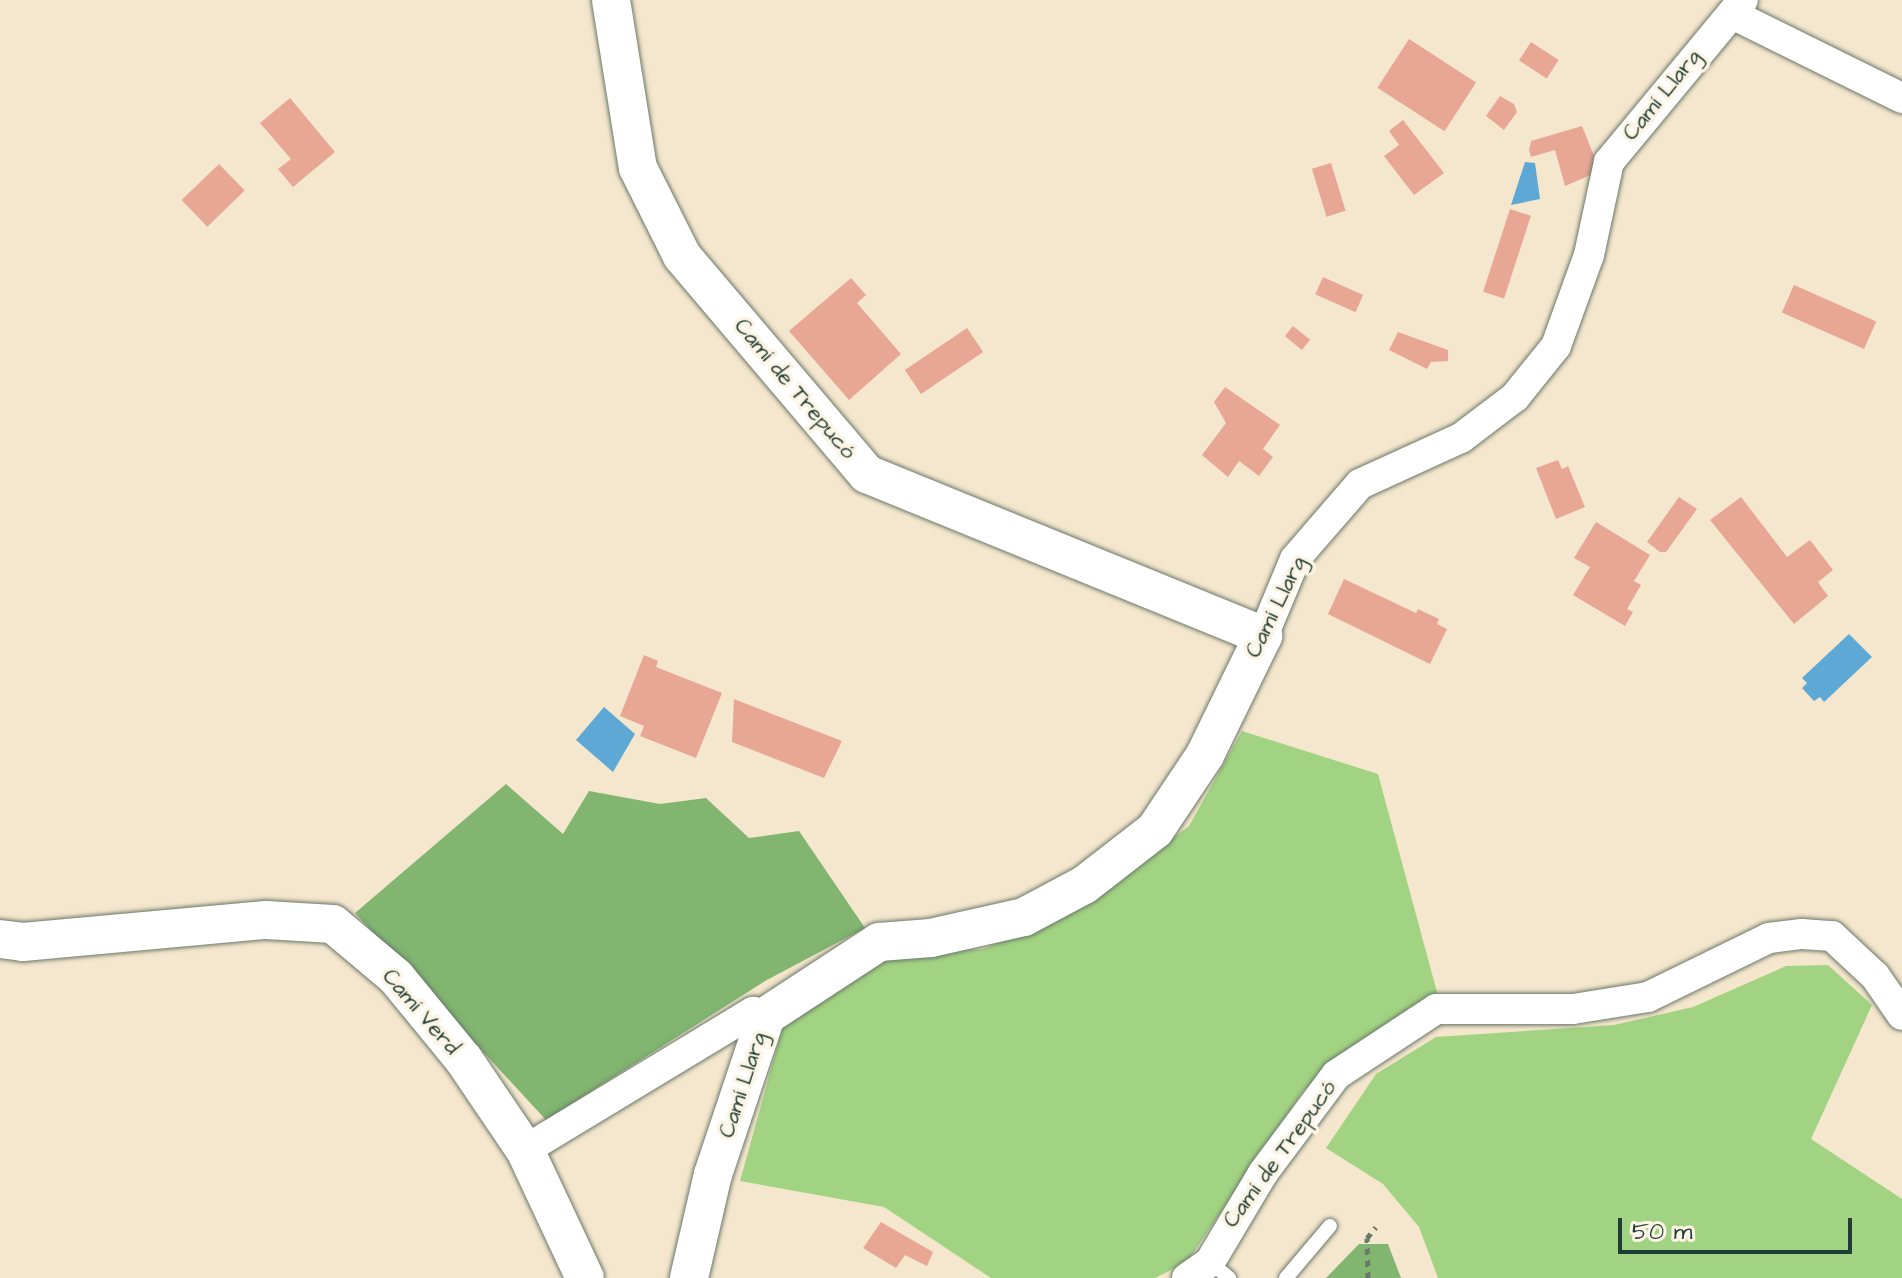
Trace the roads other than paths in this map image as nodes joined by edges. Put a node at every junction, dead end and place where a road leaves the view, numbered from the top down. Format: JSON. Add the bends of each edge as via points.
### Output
{"nodes":[{"id":1,"x":611,"y":0,"type":"edge"},
{"id":2,"x":1737,"y":7,"type":"edge"},
{"id":3,"x":1902,"y":98,"type":"edge"},
{"id":4,"x":1263,"y":636,"type":"junction"},
{"id":5,"x":0,"y":939,"type":"edge"},
{"id":6,"x":1902,"y":1015,"type":"edge"},
{"id":7,"x":766,"y":1016,"type":"junction"},
{"id":8,"x":525,"y":1150,"type":"junction"},
{"id":9,"x":1330,"y":1226,"type":"dead end"},
{"id":10,"x":1208,"y":1273,"type":"edge"},
{"id":11,"x":585,"y":1278,"type":"edge"},
{"id":12,"x":689,"y":1278,"type":"edge"},
{"id":13,"x":1286,"y":1278,"type":"edge"}],
"edges":[{"from":1,"to":4,"type":"street","name":"Camí de Trepucó","via":[[638,168],[682,256],[867,474]]},
{"from":2,"to":3,"type":"street","name":"Camí Llarg"},
{"from":2,"to":4,"type":"street","name":"Camí Llarg","via":[[1609,162],[1589,255],[1556,346],[1515,397],[1461,438],[1360,484],[1295,559]]},
{"from":4,"to":7,"type":"street","name":"Camí Llarg","via":[[1205,755],[1155,830],[1084,885],[1024,917],[931,938],[879,942]]},
{"from":5,"to":8,"type":"street","name":"Camí Verd","via":[[23,942],[266,920],[333,924],[396,977],[464,1060]]},
{"from":6,"to":10,"type":"street","name":"Camí de Trepucó","via":[[1875,976],[1832,936],[1802,934],[1769,938],[1648,997],[1573,1009],[1436,1009],[1336,1075],[1263,1173]]},
{"from":7,"to":8,"type":"street","via":[[753,1012]]},
{"from":7,"to":12,"type":"street","name":"Camí Llarg","via":[[713,1174]]},
{"from":8,"to":11,"type":"street","name":"Camí Verd"},
{"from":9,"to":13,"type":"lane"}]}
